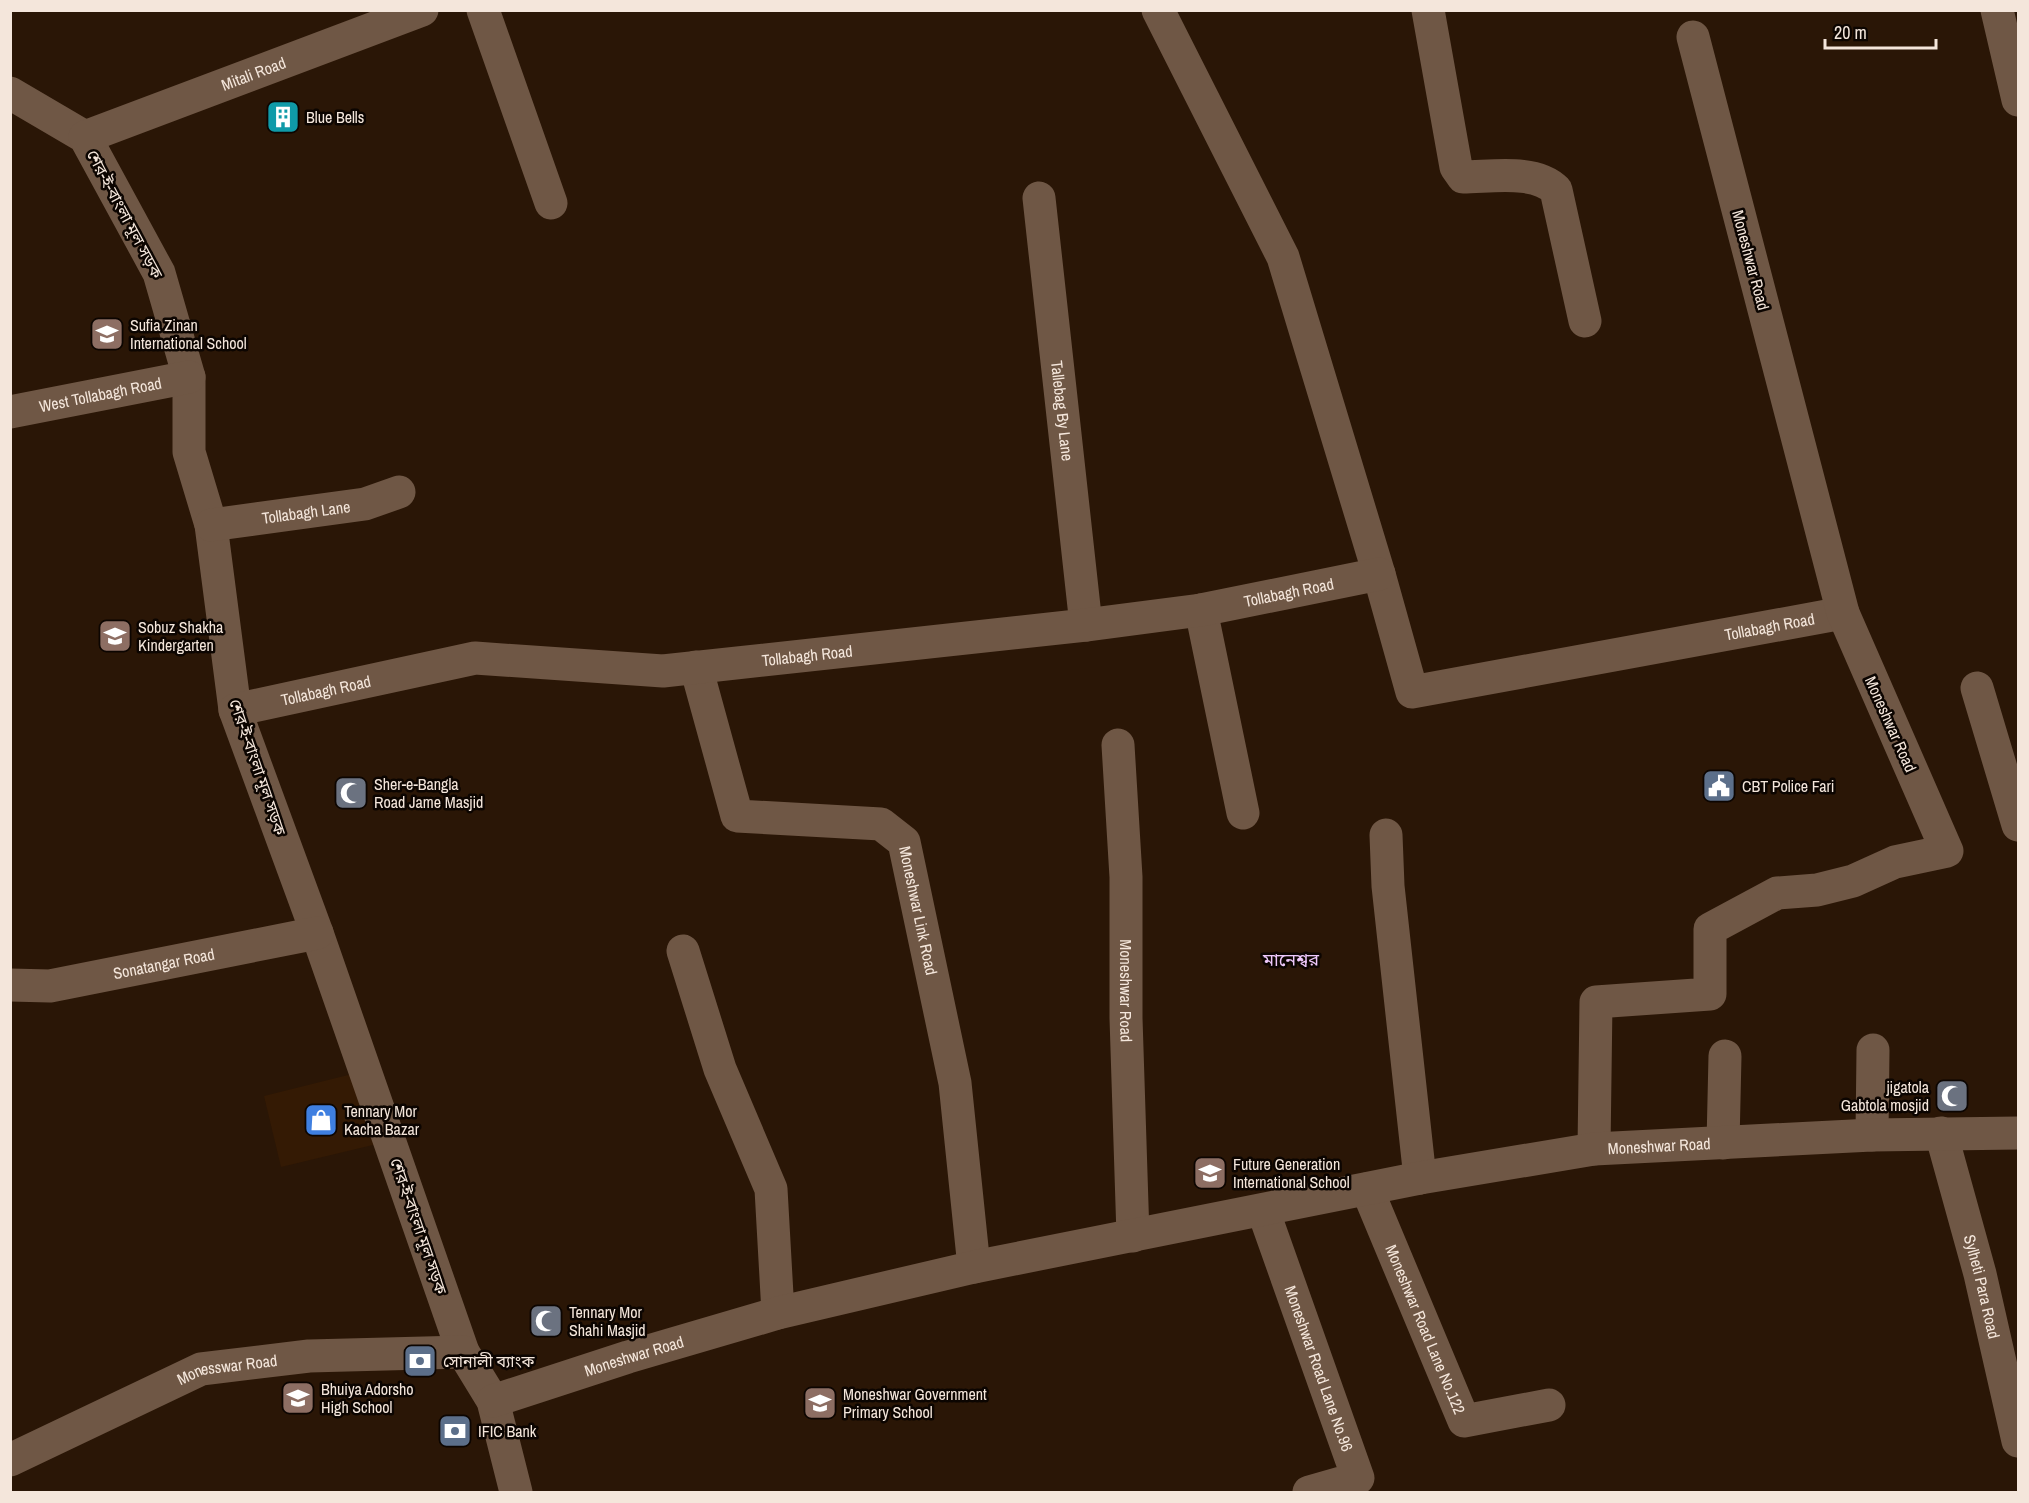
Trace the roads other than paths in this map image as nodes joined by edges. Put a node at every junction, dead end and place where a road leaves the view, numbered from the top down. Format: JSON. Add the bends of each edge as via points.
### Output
{"nodes":[{"id":1,"x":422,"y":10,"type":"edge"},
{"id":2,"x":483,"y":10,"type":"edge"},
{"id":3,"x":1158,"y":10,"type":"edge"},
{"id":4,"x":1428,"y":10,"type":"edge"},
{"id":5,"x":1997,"y":10,"type":"edge"},
{"id":6,"x":1693,"y":38,"type":"dead end"},
{"id":7,"x":10,"y":93,"type":"edge"},
{"id":8,"x":2019,"y":100,"type":"edge"},
{"id":9,"x":85,"y":137,"type":"junction"},
{"id":10,"x":1039,"y":198,"type":"dead end"},
{"id":11,"x":551,"y":203,"type":"dead end"},
{"id":12,"x":1585,"y":321,"type":"dead end"},
{"id":13,"x":189,"y":377,"type":"junction"},
{"id":14,"x":10,"y":412,"type":"edge"},
{"id":15,"x":399,"y":492,"type":"dead end"},
{"id":16,"x":211,"y":525,"type":"junction"},
{"id":17,"x":1379,"y":574,"type":"junction"},
{"id":18,"x":1201,"y":610,"type":"junction"},
{"id":19,"x":1843,"y":613,"type":"junction"},
{"id":20,"x":1086,"y":625,"type":"junction"},
{"id":21,"x":696,"y":667,"type":"junction"},
{"id":22,"x":1977,"y":688,"type":"dead end"},
{"id":23,"x":236,"y":710,"type":"junction"},
{"id":24,"x":1118,"y":745,"type":"dead end"},
{"id":25,"x":1243,"y":813,"type":"dead end"},
{"id":26,"x":2019,"y":825,"type":"edge"},
{"id":27,"x":1386,"y":835,"type":"dead end"},
{"id":28,"x":317,"y":933,"type":"junction"},
{"id":29,"x":683,"y":951,"type":"dead end"},
{"id":30,"x":10,"y":985,"type":"edge"},
{"id":31,"x":1873,"y":1050,"type":"dead end"},
{"id":32,"x":1725,"y":1056,"type":"dead end"},
{"id":33,"x":1941,"y":1133,"type":"junction"},
{"id":34,"x":2019,"y":1133,"type":"edge"},
{"id":35,"x":1872,"y":1135,"type":"junction"},
{"id":36,"x":1723,"y":1143,"type":"junction"},
{"id":37,"x":1594,"y":1149,"type":"junction"},
{"id":38,"x":1420,"y":1178,"type":"junction"},
{"id":39,"x":1367,"y":1189,"type":"junction"},
{"id":40,"x":1263,"y":1210,"type":"junction"},
{"id":41,"x":1133,"y":1236,"type":"junction"},
{"id":42,"x":974,"y":1267,"type":"junction"},
{"id":43,"x":778,"y":1313,"type":"junction"},
{"id":44,"x":463,"y":1352,"type":"junction"},
{"id":45,"x":493,"y":1401,"type":"junction"},
{"id":46,"x":1550,"y":1405,"type":"dead end"},
{"id":47,"x":2019,"y":1441,"type":"edge"},
{"id":48,"x":10,"y":1460,"type":"edge"},
{"id":49,"x":516,"y":1492,"type":"edge"},
{"id":50,"x":1309,"y":1492,"type":"edge"}],
"edges":[{"from":1,"to":9,"type":"street","name":"Mitali Road"},
{"from":2,"to":11,"type":"street"},
{"from":3,"to":17,"type":"street","via":[[1283,257]]},
{"from":4,"to":12,"type":"street","via":[[1456,167],[1463,177],[1534,177],[1556,190]]},
{"from":5,"to":8,"type":"street"},
{"from":6,"to":19,"type":"street","name":"Moneshwar Road"},
{"from":7,"to":9,"type":"street","name":"শের-ই-বাংলা মূল সড়ক"},
{"from":9,"to":13,"type":"street","name":"শের-ই-বাংলা মূল সড়ক","via":[[159,273]]},
{"from":10,"to":20,"type":"street","name":"Tallebag By Lane"},
{"from":13,"to":14,"type":"street","name":"West Tollabagh Road"},
{"from":13,"to":16,"type":"street","name":"শের-ই-বাংলা মূল সড়ক","via":[[189,452]]},
{"from":15,"to":16,"type":"street","name":"Tollabagh Lane","via":[[365,504]]},
{"from":16,"to":23,"type":"street","name":"শের-ই-বাংলা মূল সড়ক"},
{"from":17,"to":18,"type":"street","name":"Tollabagh Road"},
{"from":17,"to":19,"type":"street","name":"Tollabagh Road","via":[[1412,692]]},
{"from":18,"to":20,"type":"street","name":"Tollabagh Road"},
{"from":18,"to":25,"type":"street"},
{"from":19,"to":37,"type":"street","name":"Moneshwar Road","via":[[1947,851],[1895,862],[1853,881],[1817,890],[1777,893],[1710,929],[1710,994],[1596,1002]]},
{"from":20,"to":21,"type":"street","name":"Tollabagh Road"},
{"from":21,"to":23,"type":"street","name":"Tollabagh Road","via":[[654,662],[475,658]]},
{"from":21,"to":42,"type":"street","name":"Moneshwar Link Road","via":[[737,816],[881,824],[903,842],[955,1083]]},
{"from":22,"to":26,"type":"street"},
{"from":23,"to":28,"type":"street","name":"শের-ই-বাংলা মূল সড়ক"},
{"from":24,"to":41,"type":"street","name":"Moneshwar Road","via":[[1126,876]]},
{"from":27,"to":38,"type":"street","via":[[1388,886]]},
{"from":28,"to":30,"type":"street","name":"Sonatangar Road","via":[[50,986]]},
{"from":28,"to":44,"type":"street","name":"শের-ই-বাংলা মূল সড়ক"},
{"from":29,"to":43,"type":"street","via":[[720,1069],[771,1189]]},
{"from":31,"to":35,"type":"street"},
{"from":32,"to":36,"type":"street","name":"Moneshwar Road"},
{"from":33,"to":34,"type":"street","name":"Moneshwar Road"},
{"from":33,"to":35,"type":"street","name":"Moneshwar Road"},
{"from":33,"to":47,"type":"street","name":"Sylheti Para Road"},
{"from":35,"to":36,"type":"street","name":"Moneshwar Road"},
{"from":36,"to":37,"type":"street","name":"Moneshwar Road"},
{"from":37,"to":38,"type":"street","name":"Moneshwar Road"},
{"from":38,"to":39,"type":"street","name":"Moneshwar Road"},
{"from":39,"to":40,"type":"street","name":"Moneshwar Road"},
{"from":39,"to":46,"type":"street","name":"Moneshwar Road Lane No.122","via":[[1464,1421]]},
{"from":40,"to":41,"type":"street","name":"Moneshwar Road"},
{"from":40,"to":50,"type":"street","name":"Moneshwar Road Lane No.96","via":[[1358,1478]]},
{"from":41,"to":42,"type":"street","name":"Moneshwar Road"},
{"from":42,"to":43,"type":"street","name":"Moneshwar Road"},
{"from":43,"to":45,"type":"street","name":"Moneshwar Road"},
{"from":44,"to":45,"type":"street","name":"শের-ই-বাংলা মূল সড়ক"},
{"from":44,"to":48,"type":"street","name":"Monesswar Road","via":[[309,1356],[201,1369]]},
{"from":45,"to":49,"type":"street","name":"শের-ই-বাংলা মূল সড়ক"}]}
